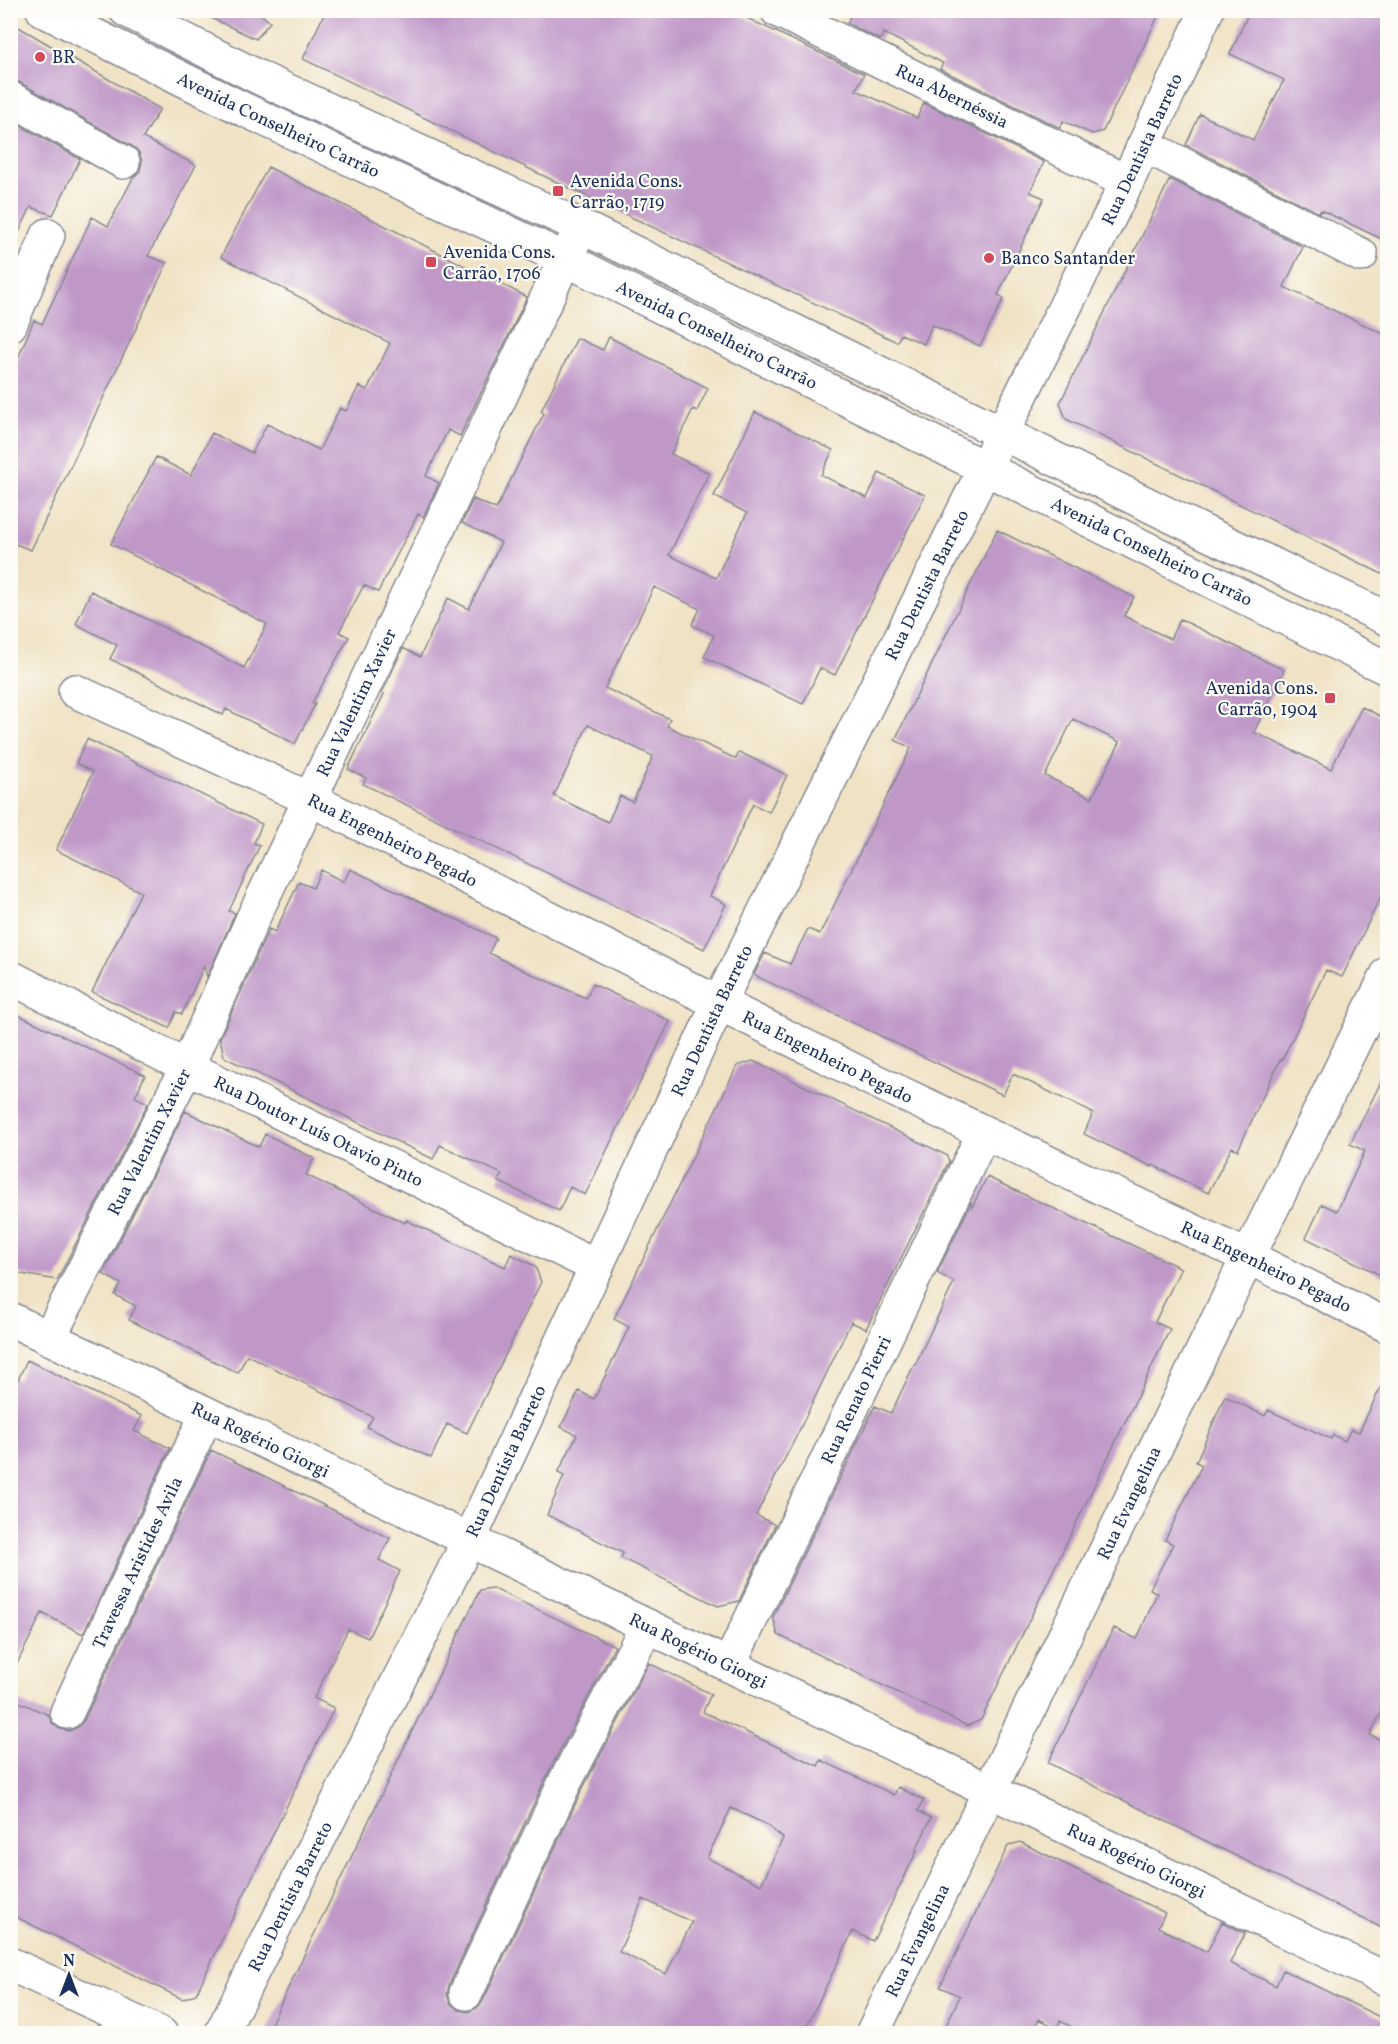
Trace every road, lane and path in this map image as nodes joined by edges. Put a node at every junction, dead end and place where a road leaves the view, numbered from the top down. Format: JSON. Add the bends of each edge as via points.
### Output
{"nodes":[{"id":1,"x":43,"y":10,"type":"edge"},
{"id":2,"x":126,"y":10,"type":"edge"},
{"id":3,"x":777,"y":10,"type":"edge"},
{"id":4,"x":1207,"y":10,"type":"edge"},
{"id":5,"x":10,"y":99,"type":"edge"},
{"id":6,"x":1143,"y":147,"type":"junction"},
{"id":7,"x":123,"y":162,"type":"dead end"},
{"id":8,"x":1127,"y":182,"type":"junction"},
{"id":9,"x":582,"y":227,"type":"junction"},
{"id":10,"x":48,"y":235,"type":"dead end"},
{"id":11,"x":1361,"y":255,"type":"dead end"},
{"id":12,"x":564,"y":259,"type":"junction"},
{"id":13,"x":10,"y":325,"type":"edge"},
{"id":14,"x":1002,"y":433,"type":"junction"},
{"id":15,"x":985,"y":469,"type":"junction"},
{"id":16,"x":1388,"y":619,"type":"edge"},
{"id":17,"x":1388,"y":669,"type":"edge"},
{"id":18,"x":75,"y":691,"type":"dead end"},
{"id":19,"x":310,"y":799,"type":"junction"},
{"id":20,"x":1388,"y":973,"type":"edge"},
{"id":21,"x":10,"y":977,"type":"edge"},
{"id":22,"x":719,"y":1003,"type":"junction"},
{"id":23,"x":187,"y":1067,"type":"junction"},
{"id":24,"x":983,"y":1134,"type":"junction"},
{"id":25,"x":1248,"y":1257,"type":"junction"},
{"id":26,"x":597,"y":1267,"type":"junction"},
{"id":27,"x":10,"y":1319,"type":"edge"},
{"id":28,"x":1388,"y":1326,"type":"edge"},
{"id":29,"x":49,"y":1338,"type":"junction"},
{"id":30,"x":207,"y":1414,"type":"junction"},
{"id":31,"x":469,"y":1540,"type":"junction"},
{"id":32,"x":646,"y":1626,"type":"junction"},
{"id":33,"x":729,"y":1665,"type":"junction"},
{"id":34,"x":67,"y":1712,"type":"dead end"},
{"id":35,"x":990,"y":1791,"type":"junction"},
{"id":36,"x":10,"y":1964,"type":"edge"},
{"id":37,"x":1388,"y":1980,"type":"edge"},
{"id":38,"x":466,"y":1993,"type":"dead end"},
{"id":39,"x":161,"y":2034,"type":"edge"},
{"id":40,"x":221,"y":2034,"type":"edge"},
{"id":41,"x":872,"y":2034,"type":"edge"}],
"edges":[{"from":1,"to":12,"type":"street","name":"Avenida Conselheiro Carrão","via":[[245,110]]},
{"from":2,"to":9,"type":"street","name":"Avenida Conselheiro Carrão","via":[[273,84]]},
{"from":3,"to":8,"type":"street","name":"Rua Abernéssia"},
{"from":4,"to":6,"type":"street","name":"Rua Dentista Barreto"},
{"from":5,"to":7,"type":"street"},
{"from":6,"to":8,"type":"street","name":"Rua Dentista Barreto"},
{"from":6,"to":11,"type":"street"},
{"from":8,"to":14,"type":"street","name":"Rua Dentista Barreto"},
{"from":9,"to":12,"type":"street","name":"Rua Valentim Xavier"},
{"from":9,"to":14,"type":"street","name":"Avenida Conselheiro Carrão"},
{"from":10,"to":13,"type":"street"},
{"from":12,"to":15,"type":"street","name":"Avenida Conselheiro Carrão"},
{"from":12,"to":19,"type":"street","name":"Rua Valentim Xavier"},
{"from":14,"to":15,"type":"street","name":"Rua Dentista Barreto"},
{"from":14,"to":16,"type":"street","name":"Avenida Conselheiro Carrão"},
{"from":15,"to":17,"type":"street","name":"Avenida Conselheiro Carrão"},
{"from":15,"to":22,"type":"street","name":"Rua Dentista Barreto"},
{"from":18,"to":19,"type":"street","name":"Rua Engenheiro Pegado"},
{"from":19,"to":22,"type":"street","name":"Rua Engenheiro Pegado"},
{"from":19,"to":23,"type":"street","name":"Rua Valentim Xavier"},
{"from":20,"to":25,"type":"street","name":"Rua Evangelina"},
{"from":21,"to":23,"type":"street","name":"Rua Doutor Luís Otavio Pinto"},
{"from":22,"to":24,"type":"street","name":"Rua Engenheiro Pegado"},
{"from":22,"to":26,"type":"street","name":"Rua Dentista Barreto"},
{"from":23,"to":26,"type":"street","name":"Rua Doutor Luís Otavio Pinto"},
{"from":23,"to":29,"type":"street","name":"Rua Valentim Xavier"},
{"from":24,"to":25,"type":"street","name":"Rua Engenheiro Pegado"},
{"from":24,"to":33,"type":"street","name":"Rua Renato Pierri"},
{"from":25,"to":28,"type":"street","name":"Rua Engenheiro Pegado"},
{"from":25,"to":35,"type":"street","name":"Rua Evangelina"},
{"from":26,"to":31,"type":"street","name":"Rua Dentista Barreto"},
{"from":27,"to":29,"type":"street","name":"Rua Rogério Giorgi"},
{"from":29,"to":30,"type":"street","name":"Rua Rogério Giorgi"},
{"from":30,"to":31,"type":"street","name":"Rua Rogério Giorgi"},
{"from":30,"to":34,"type":"street","name":"Travessa Aristides Avila"},
{"from":31,"to":32,"type":"street","name":"Rua Rogério Giorgi"},
{"from":31,"to":40,"type":"street","name":"Rua Dentista Barreto"},
{"from":32,"to":33,"type":"street","name":"Rua Rogério Giorgi"},
{"from":32,"to":38,"type":"street","via":[[564,1782]]},
{"from":33,"to":35,"type":"street","name":"Rua Rogério Giorgi"},
{"from":35,"to":37,"type":"street","name":"Rua Rogério Giorgi"},
{"from":35,"to":41,"type":"street","name":"Rua Evangelina"},
{"from":36,"to":39,"type":"street"}]}
